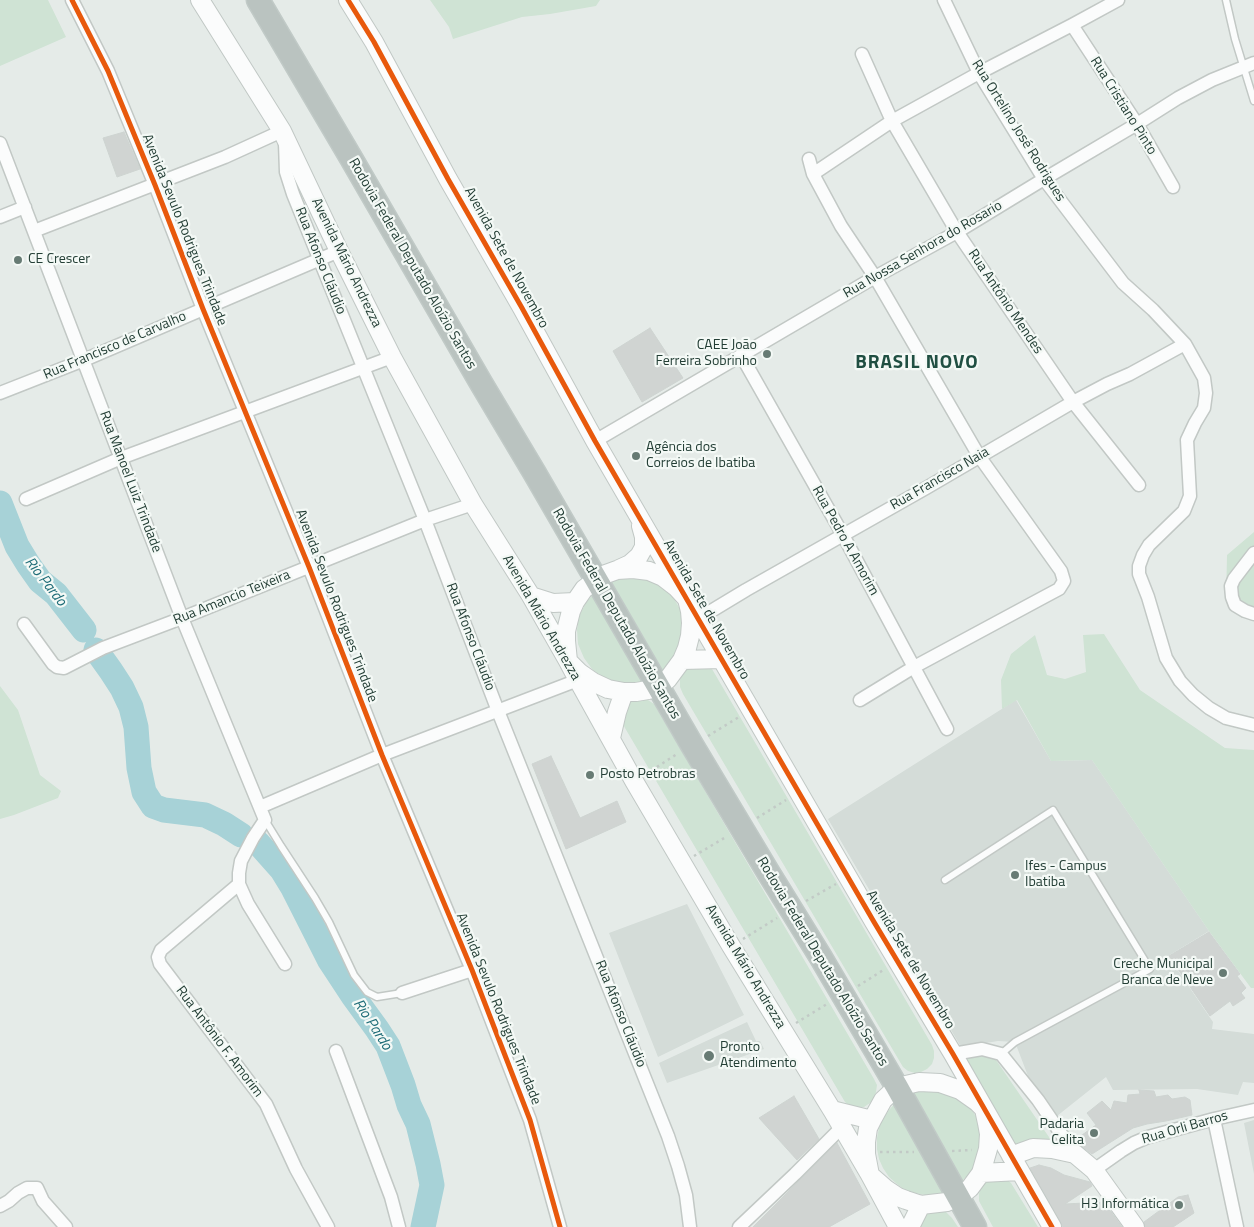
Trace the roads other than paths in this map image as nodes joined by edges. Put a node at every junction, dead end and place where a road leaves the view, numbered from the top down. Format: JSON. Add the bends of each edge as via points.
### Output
{"nodes":[{"id":1,"x":72,"y":0,"type":"edge"},
{"id":2,"x":200,"y":0,"type":"edge"},
{"id":3,"x":258,"y":0,"type":"edge"},
{"id":4,"x":348,"y":0,"type":"edge"},
{"id":5,"x":944,"y":0,"type":"edge"},
{"id":6,"x":1118,"y":0,"type":"edge"},
{"id":7,"x":1226,"y":0,"type":"edge"},
{"id":8,"x":1072,"y":25,"type":"junction"},
{"id":9,"x":862,"y":54,"type":"dead end"},
{"id":10,"x":1249,"y":65,"type":"edge"},
{"id":11,"x":979,"y":73,"type":"junction"},
{"id":12,"x":1254,"y":101,"type":"edge"},
{"id":13,"x":892,"y":121,"type":"junction"},
{"id":14,"x":1137,"y":124,"type":"junction"},
{"id":15,"x":283,"y":133,"type":"junction"},
{"id":16,"x":0,"y":143,"type":"edge"},
{"id":17,"x":809,"y":159,"type":"dead end"},
{"id":18,"x":813,"y":174,"type":"junction"},
{"id":19,"x":1044,"y":179,"type":"junction"},
{"id":20,"x":155,"y":185,"type":"junction"},
{"id":21,"x":1173,"y":187,"type":"dead end"},
{"id":22,"x":25,"y":207,"type":"junction"},
{"id":23,"x":0,"y":218,"type":"edge"},
{"id":24,"x":34,"y":231,"type":"junction"},
{"id":25,"x":957,"y":232,"type":"junction"},
{"id":26,"x":339,"y":251,"type":"junction"},
{"id":27,"x":320,"y":259,"type":"junction"},
{"id":28,"x":875,"y":277,"type":"junction"},
{"id":29,"x":203,"y":309,"type":"junction"},
{"id":30,"x":1185,"y":344,"type":"junction"},
{"id":31,"x":741,"y":355,"type":"junction"},
{"id":32,"x":392,"y":357,"type":"junction"},
{"id":33,"x":84,"y":360,"type":"junction"},
{"id":34,"x":363,"y":367,"type":"junction"},
{"id":35,"x":0,"y":393,"type":"edge"},
{"id":36,"x":1073,"y":402,"type":"junction"},
{"id":37,"x":246,"y":411,"type":"junction"},
{"id":38,"x":595,"y":441,"type":"junction"},
{"id":39,"x":979,"y":456,"type":"junction"},
{"id":40,"x":121,"y":458,"type":"junction"},
{"id":41,"x":1139,"y":485,"type":"dead end"},
{"id":42,"x":26,"y":499,"type":"dead end"},
{"id":43,"x":472,"y":504,"type":"junction"},
{"id":44,"x":638,"y":516,"type":"junction"},
{"id":45,"x":425,"y":520,"type":"junction"},
{"id":46,"x":843,"y":535,"type":"junction"},
{"id":47,"x":1254,"y":553,"type":"edge"},
{"id":48,"x":309,"y":567,"type":"junction"},
{"id":49,"x":616,"y":570,"type":"junction"},
{"id":50,"x":596,"y":580,"type":"junction"},
{"id":51,"x":531,"y":596,"type":"junction"},
{"id":52,"x":687,"y":599,"type":"junction"},
{"id":53,"x":575,"y":602,"type":"junction"},
{"id":54,"x":1254,"y":614,"type":"edge"},
{"id":55,"x":182,"y":618,"type":"junction"},
{"id":56,"x":698,"y":619,"type":"junction"},
{"id":57,"x":24,"y":624,"type":"dead end"},
{"id":58,"x":721,"y":659,"type":"junction"},
{"id":59,"x":682,"y":660,"type":"junction"},
{"id":60,"x":568,"y":661,"type":"junction"},
{"id":61,"x":914,"y":667,"type":"junction"},
{"id":62,"x":578,"y":680,"type":"junction"},
{"id":63,"x":659,"y":687,"type":"junction"},
{"id":64,"x":624,"y":692,"type":"junction"},
{"id":65,"x":860,"y":700,"type":"dead end"},
{"id":66,"x":498,"y":710,"type":"junction"},
{"id":67,"x":1254,"y":725,"type":"edge"},
{"id":68,"x":947,"y":729,"type":"dead end"},
{"id":69,"x":611,"y":738,"type":"junction"},
{"id":70,"x":382,"y":755,"type":"junction"},
{"id":71,"x":260,"y":807,"type":"junction"},
{"id":72,"x":259,"y":829,"type":"junction"},
{"id":73,"x":945,"y":880,"type":"dead end"},
{"id":74,"x":239,"y":884,"type":"junction"},
{"id":75,"x":285,"y":964,"type":"dead end"},
{"id":76,"x":472,"y":970,"type":"junction"},
{"id":77,"x":402,"y":993,"type":"joint"},
{"id":78,"x":336,"y":1051,"type":"dead end"},
{"id":79,"x":953,"y":1054,"type":"junction"},
{"id":80,"x":1001,"y":1054,"type":"junction"},
{"id":81,"x":897,"y":1087,"type":"junction"},
{"id":82,"x":984,"y":1109,"type":"junction"},
{"id":83,"x":832,"y":1110,"type":"junction"},
{"id":84,"x":1254,"y":1110,"type":"edge"},
{"id":85,"x":1214,"y":1119,"type":"junction"},
{"id":86,"x":872,"y":1120,"type":"junction"},
{"id":87,"x":842,"y":1127,"type":"junction"},
{"id":88,"x":1075,"y":1154,"type":"junction"},
{"id":89,"x":1011,"y":1156,"type":"junction"},
{"id":90,"x":1094,"y":1170,"type":"junction"},
{"id":91,"x":1011,"y":1171,"type":"junction"},
{"id":92,"x":981,"y":1173,"type":"junction"},
{"id":93,"x":870,"y":1175,"type":"junction"},
{"id":94,"x":959,"y":1197,"type":"junction"},
{"id":95,"x":921,"y":1205,"type":"junction"},
{"id":96,"x":0,"y":1206,"type":"edge"},
{"id":97,"x":66,"y":1227,"type":"edge"},
{"id":98,"x":328,"y":1227,"type":"edge"},
{"id":99,"x":399,"y":1227,"type":"edge"},
{"id":100,"x":560,"y":1227,"type":"edge"},
{"id":101,"x":690,"y":1227,"type":"edge"},
{"id":102,"x":739,"y":1227,"type":"edge"},
{"id":103,"x":898,"y":1227,"type":"edge"},
{"id":104,"x":910,"y":1227,"type":"edge"},
{"id":105,"x":975,"y":1227,"type":"edge"},
{"id":106,"x":1052,"y":1227,"type":"edge"},
{"id":107,"x":1136,"y":1227,"type":"edge"},
{"id":108,"x":1237,"y":1227,"type":"edge"}],
"edges":[{"from":1,"to":20,"type":"street","name":"Avenida Sevulo Rodrigues Trindade","via":[[108,71]]},
{"from":2,"to":15,"type":"street","name":"Avenida Mário Andrezza"},
{"from":3,"to":50,"type":"highway","name":"Rodovia Federal Deputado Aloízio Santos"},
{"from":4,"to":38,"type":"street","name":"Avenida Sete de Novembro"},
{"from":5,"to":11,"type":"street","name":"Rua Ortelino José Rodrigues"},
{"from":6,"to":8,"type":"street"},
{"from":7,"to":10,"type":"lane","via":[[1235,39]]},
{"from":8,"to":11,"type":"street"},
{"from":8,"to":14,"type":"street","name":"Rua Cristiano Pinto"},
{"from":9,"to":13,"type":"street","name":"Rua Antônio Mendes"},
{"from":10,"to":12,"type":"lane"},
{"from":10,"to":14,"type":"street","name":"Rua Nossa Senhora do Rosario","via":[[1195,89]]},
{"from":11,"to":13,"type":"street"},
{"from":11,"to":19,"type":"street","name":"Rua Ortelino José Rodrigues"},
{"from":13,"to":18,"type":"street"},
{"from":13,"to":25,"type":"street","name":"Rua Antônio Mendes"},
{"from":14,"to":19,"type":"street","name":"Rua Nossa Senhora do Rosario"},
{"from":14,"to":21,"type":"street","name":"Rua Cristiano Pinto"},
{"from":15,"to":20,"type":"street"},
{"from":15,"to":26,"type":"street","name":"Avenida Mário Andrezza"},
{"from":15,"to":27,"type":"street","name":"Rua Afonso Cláudio","via":[[286,172]]},
{"from":16,"to":22,"type":"street","name":"Rua Manoel Luiz Trindade"},
{"from":17,"to":18,"type":"street"},
{"from":18,"to":28,"type":"street","via":[[841,226]]},
{"from":19,"to":25,"type":"street","name":"Rua Nossa Senhora do Rosario"},
{"from":19,"to":30,"type":"street","name":"Rua Ortelino José Rodrigues","via":[[1123,283]]},
{"from":20,"to":24,"type":"street"},
{"from":20,"to":29,"type":"street","name":"Avenida Sevulo Rodrigues Trindade"},
{"from":22,"to":23,"type":"street"},
{"from":22,"to":24,"type":"street","name":"Rua Manoel Luiz Trindade"},
{"from":24,"to":33,"type":"street","name":"Rua Manoel Luiz Trindade"},
{"from":25,"to":28,"type":"street","name":"Rua Nossa Senhora do Rosario"},
{"from":25,"to":36,"type":"street","name":"Rua Antônio Mendes"},
{"from":26,"to":27,"type":"street","name":"Rua Francisco de Carvalho"},
{"from":26,"to":32,"type":"street","name":"Avenida Mário Andrezza"},
{"from":27,"to":29,"type":"street","name":"Rua Francisco de Carvalho"},
{"from":27,"to":34,"type":"street","name":"Rua Afonso Cláudio"},
{"from":28,"to":31,"type":"street","name":"Rua Nossa Senhora do Rosario"},
{"from":28,"to":39,"type":"street"},
{"from":29,"to":33,"type":"street","name":"Rua Francisco de Carvalho"},
{"from":29,"to":37,"type":"street","name":"Avenida Sevulo Rodrigues Trindade"},
{"from":30,"to":36,"type":"street","name":"Rua Francisco Naia"},
{"from":30,"to":67,"type":"street","name":"Rua Ortelino José Rodrigues","via":[[1204,378],[1206,392],[1204,408],[1187,440],[1190,496],[1184,511],[1143,555],[1139,574],[1166,658],[1180,681],[1209,708],[1226,718]]},
{"from":31,"to":38,"type":"street","name":"Rua Nossa Senhora do Rosario"},
{"from":31,"to":46,"type":"street","name":"Rua Pedro A Amorim"},
{"from":32,"to":34,"type":"street"},
{"from":32,"to":43,"type":"street","name":"Avenida Mário Andrezza"},
{"from":33,"to":35,"type":"street","name":"Rua Francisco de Carvalho"},
{"from":33,"to":40,"type":"street","name":"Rua Manoel Luiz Trindade"},
{"from":34,"to":37,"type":"street"},
{"from":34,"to":45,"type":"street","name":"Rua Afonso Cláudio"},
{"from":36,"to":39,"type":"street","name":"Rua Francisco Naia"},
{"from":36,"to":41,"type":"street","name":"Rua Antônio Mendes"},
{"from":37,"to":40,"type":"street"},
{"from":37,"to":48,"type":"street","name":"Avenida Sevulo Rodrigues Trindade"},
{"from":38,"to":44,"type":"street","name":"Avenida Sete de Novembro"},
{"from":39,"to":46,"type":"street","name":"Rua Francisco Naia"},
{"from":39,"to":61,"type":"street","via":[[1061,571],[1064,581],[1059,589]]},
{"from":40,"to":42,"type":"street"},
{"from":40,"to":55,"type":"street","name":"Rua Manoel Luiz Trindade"},
{"from":43,"to":45,"type":"street","name":"Rua Amancio Teixeira"},
{"from":43,"to":51,"type":"street","name":"Avenida Mário Andrezza"},
{"from":44,"to":49,"type":"street","via":[[644,547],[630,564]]},
{"from":44,"to":52,"type":"street","name":"Avenida Sete de Novembro"},
{"from":45,"to":48,"type":"street","name":"Rua Amancio Teixeira"},
{"from":45,"to":66,"type":"street","name":"Rua Afonso Cláudio"},
{"from":46,"to":56,"type":"street","name":"Rua Francisco Naia"},
{"from":46,"to":61,"type":"street","name":"Rua Pedro A Amorim"},
{"from":47,"to":54,"type":"street","via":[[1231,586],[1235,605]]},
{"from":48,"to":55,"type":"street","name":"Rua Amancio Teixeira"},
{"from":48,"to":70,"type":"street","name":"Avenida Sevulo Rodrigues Trindade"},
{"from":49,"to":50,"type":"street"},
{"from":49,"to":52,"type":"street","via":[[649,571],[670,582]]},
{"from":50,"to":53,"type":"street"},
{"from":50,"to":63,"type":"highway","name":"Rodovia Federal Deputado Aloízio Santos"},
{"from":51,"to":53,"type":"street","via":[[553,603]]},
{"from":51,"to":60,"type":"street","name":"Avenida Mário Andrezza"},
{"from":52,"to":56,"type":"street","name":"Avenida Sete de Novembro"},
{"from":52,"to":59,"type":"street","via":[[691,623],[689,642]]},
{"from":53,"to":60,"type":"street","via":[[566,630]]},
{"from":55,"to":57,"type":"street","name":"Rua Amancio Teixeira","via":[[99,650],[64,668],[53,664]]},
{"from":55,"to":71,"type":"street","name":"Rua Manoel Luiz Trindade"},
{"from":56,"to":58,"type":"street","name":"Avenida Sete de Novembro"},
{"from":58,"to":59,"type":"street"},
{"from":58,"to":79,"type":"street","name":"Avenida Sete de Novembro"},
{"from":59,"to":63,"type":"street"},
{"from":60,"to":62,"type":"street","name":"Avenida Mário Andrezza"},
{"from":60,"to":64,"type":"street","via":[[593,682]]},
{"from":61,"to":65,"type":"street"},
{"from":61,"to":68,"type":"street","name":"Rua Pedro A Amorim"},
{"from":62,"to":66,"type":"street"},
{"from":62,"to":69,"type":"street","name":"Avenida Mário Andrezza"},
{"from":63,"to":64,"type":"street"},
{"from":63,"to":81,"type":"highway","name":"Rodovia Federal Deputado Aloízio Santos"},
{"from":64,"to":69,"type":"street"},
{"from":66,"to":70,"type":"street"},
{"from":66,"to":101,"type":"street","name":"Rua Afonso Cláudio","via":[[668,1136],[684,1188]]},
{"from":69,"to":83,"type":"street","name":"Avenida Mário Andrezza","via":[[726,938]]},
{"from":70,"to":71,"type":"street"},
{"from":70,"to":76,"type":"street","name":"Avenida Sevulo Rodrigues Trindade"},
{"from":71,"to":72,"type":"street","name":"Rua Manoel Luiz Trindade"},
{"from":72,"to":74,"type":"street","via":[[241,861]]},
{"from":72,"to":77,"type":"lane","via":[[281,846],[315,898],[354,975],[367,992],[377,997]]},
{"from":73,"to":80,"type":"lane","via":[[1053,810],[1150,969],[1015,1042]]},
{"from":74,"to":75,"type":"street"},
{"from":74,"to":98,"type":"street","name":"Rua Antônio F. Amorim","via":[[161,950],[158,957],[160,964],[266,1104]]},
{"from":76,"to":77,"type":"street"},
{"from":76,"to":100,"type":"street","name":"Avenida Sevulo Rodrigues Trindade","via":[[530,1120]]},
{"from":78,"to":99,"type":"street","via":[[391,1197]]},
{"from":79,"to":80,"type":"street","via":[[982,1049]]},
{"from":79,"to":82,"type":"street","name":"Avenida Sete de Novembro"},
{"from":80,"to":88,"type":"street"},
{"from":81,"to":82,"type":"street","via":[[920,1082],[940,1083],[960,1090]]},
{"from":81,"to":86,"type":"street","via":[[883,1100]]},
{"from":81,"to":94,"type":"highway","name":"Rodovia Federal Deputado Aloízio Santos"},
{"from":82,"to":89,"type":"street","name":"Avenida Sete de Novembro"},
{"from":82,"to":92,"type":"street","via":[[989,1134]]},
{"from":83,"to":86,"type":"street"},
{"from":83,"to":87,"type":"street","name":"Avenida Mário Andrezza"},
{"from":84,"to":85,"type":"street","name":"Rua Orli Barros"},
{"from":85,"to":90,"type":"street","name":"Rua Orli Barros","via":[[1134,1143]]},
{"from":85,"to":108,"type":"street"},
{"from":86,"to":93,"type":"street","via":[[866,1142]]},
{"from":87,"to":93,"type":"street","name":"Avenida Mário Andrezza"},
{"from":87,"to":102,"type":"street"},
{"from":88,"to":89,"type":"street","via":[[1033,1148]]},
{"from":88,"to":90,"type":"street"},
{"from":89,"to":91,"type":"street"},
{"from":90,"to":107,"type":"street"},
{"from":91,"to":92,"type":"street"},
{"from":91,"to":106,"type":"street"},
{"from":92,"to":94,"type":"street"},
{"from":93,"to":95,"type":"street","via":[[886,1190]]},
{"from":93,"to":103,"type":"street","name":"Avenida Mário Andrezza"},
{"from":94,"to":95,"type":"street"},
{"from":94,"to":105,"type":"highway","name":"Rodovia Federal Deputado Aloízio Santos"},
{"from":95,"to":104,"type":"street"},
{"from":96,"to":97,"type":"street","via":[[27,1188],[36,1188],[43,1202]]}]}
